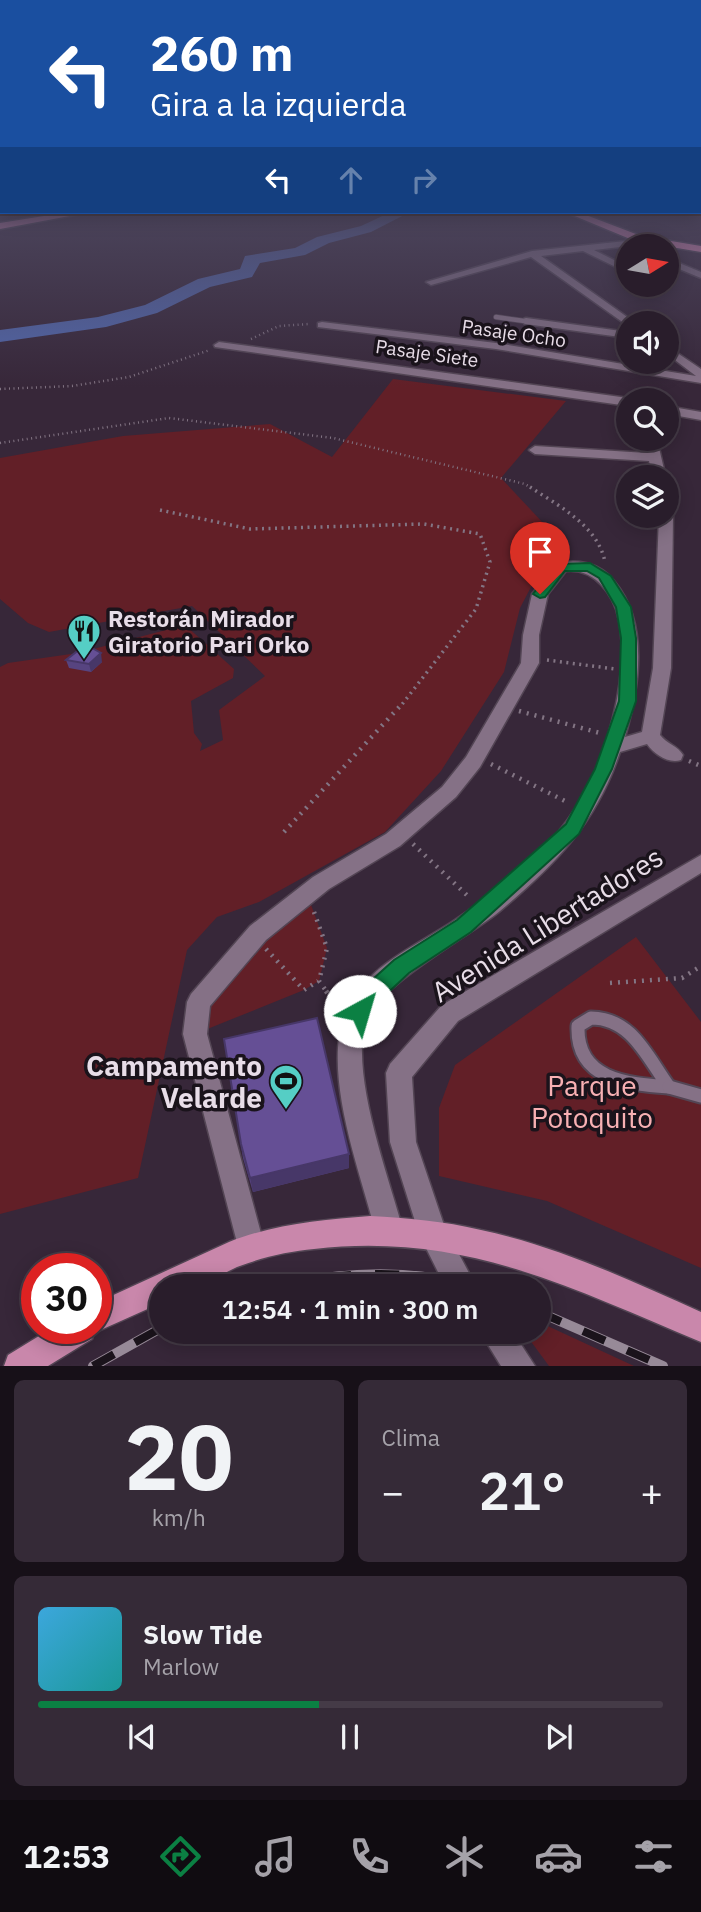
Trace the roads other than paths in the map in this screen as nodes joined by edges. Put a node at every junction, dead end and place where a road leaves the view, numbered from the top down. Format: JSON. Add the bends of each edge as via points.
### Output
{"nodes":[{"id":1,"x":515,"y":259,"type":"edge"},
{"id":2,"x":539,"y":259,"type":"edge"},
{"id":3,"x":679,"y":266,"type":"edge"},
{"id":4,"x":701,"y":275,"type":"edge"},
{"id":5,"x":431,"y":282,"type":"dead end"},
{"id":6,"x":616,"y":313,"type":"edge"},
{"id":7,"x":496,"y":317,"type":"dead end"},
{"id":8,"x":322,"y":325,"type":"road end"},
{"id":9,"x":616,"y":333,"type":"edge"},
{"id":10,"x":219,"y":345,"type":"road end"},
{"id":11,"x":679,"y":358,"type":"edge"},
{"id":12,"x":701,"y":374,"type":"edge"},
{"id":13,"x":701,"y":380,"type":"edge"},
{"id":14,"x":616,"y":400,"type":"edge"},
{"id":15,"x":679,"y":413,"type":"edge"},
{"id":16,"x":679,"y":417,"type":"edge"},
{"id":17,"x":701,"y":418,"type":"edge"},
{"id":18,"x":535,"y":450,"type":"dead end"},
{"id":19,"x":653,"y":451,"type":"edge"},
{"id":20,"x":654,"y":457,"type":"junction"},
{"id":21,"x":656,"y":465,"type":"edge"},
{"id":22,"x":666,"y":528,"type":"edge"},
{"id":23,"x":651,"y":736,"type":"junction"},
{"id":24,"x":613,"y":742,"type":"junction"},
{"id":25,"x":674,"y":755,"type":"dead end"},
{"id":26,"x":701,"y":863,"type":"edge"},
{"id":27,"x":669,"y":1087,"type":"junction"},
{"id":28,"x":701,"y":1096,"type":"edge"},
{"id":29,"x":389,"y":1230,"type":"junction"},
{"id":30,"x":433,"y":1234,"type":"junction"},
{"id":31,"x":251,"y":1248,"type":"junction"},
{"id":32,"x":192,"y":1274,"type":"edge"},
{"id":33,"x":455,"y":1274,"type":"edge"},
{"id":34,"x":149,"y":1293,"type":"edge"},
{"id":35,"x":112,"y":1311,"type":"edge"},
{"id":36,"x":701,"y":1327,"type":"edge"},
{"id":37,"x":55,"y":1344,"type":"edge"},
{"id":38,"x":504,"y":1344,"type":"edge"},
{"id":39,"x":19,"y":1366,"type":"edge"},
{"id":40,"x":520,"y":1366,"type":"edge"}],
"edges":[{"from":1,"to":5,"type":"street"},
{"from":2,"to":6,"type":"street"},
{"from":3,"to":4,"type":"street"},
{"from":7,"to":9,"type":"lane"},
{"from":8,"to":13,"type":"street","name":"Pasaje Ocho","via":[[536,352]]},
{"from":10,"to":14,"type":"street","name":"Pasaje Siete"},
{"from":11,"to":12,"type":"street"},
{"from":15,"to":17,"type":"street"},
{"from":16,"to":17,"type":"street"},
{"from":18,"to":20,"type":"street"},
{"from":19,"to":20,"type":"street"},
{"from":20,"to":21,"type":"street"},
{"from":22,"to":23,"type":"street","via":[[662,668]]},
{"from":23,"to":24,"type":"street"},
{"from":23,"to":25,"type":"street"},
{"from":24,"to":29,"type":"street","via":[[572,829],[483,909],[401,966],[369,996],[352,1026],[356,1094]]},
{"from":24,"to":31,"type":"street","via":[[628,701],[623,607],[604,576],[590,567],[561,567],[540,594],[531,658],[476,756],[449,792],[401,833],[307,894],[255,937],[199,1002],[195,1034]]},
{"from":26,"to":30,"type":"street","name":"Avenida Libertadores","via":[[450,1013],[399,1073],[403,1142]]},
{"from":27,"to":27,"type":"lane","via":[[625,1026],[608,1018],[591,1018],[578,1027],[579,1049],[594,1068],[617,1080]]},
{"from":27,"to":28,"type":"lane"},
{"from":29,"to":30,"type":"main road"},
{"from":29,"to":31,"type":"main road","via":[[318,1235]]},
{"from":30,"to":33,"type":"street","name":"Avenida Libertadores"},
{"from":30,"to":36,"type":"main road","via":[[474,1240],[590,1276]]},
{"from":31,"to":32,"type":"main road"},
{"from":34,"to":35,"type":"main road"},
{"from":37,"to":39,"type":"main road"},
{"from":38,"to":40,"type":"street"}]}
